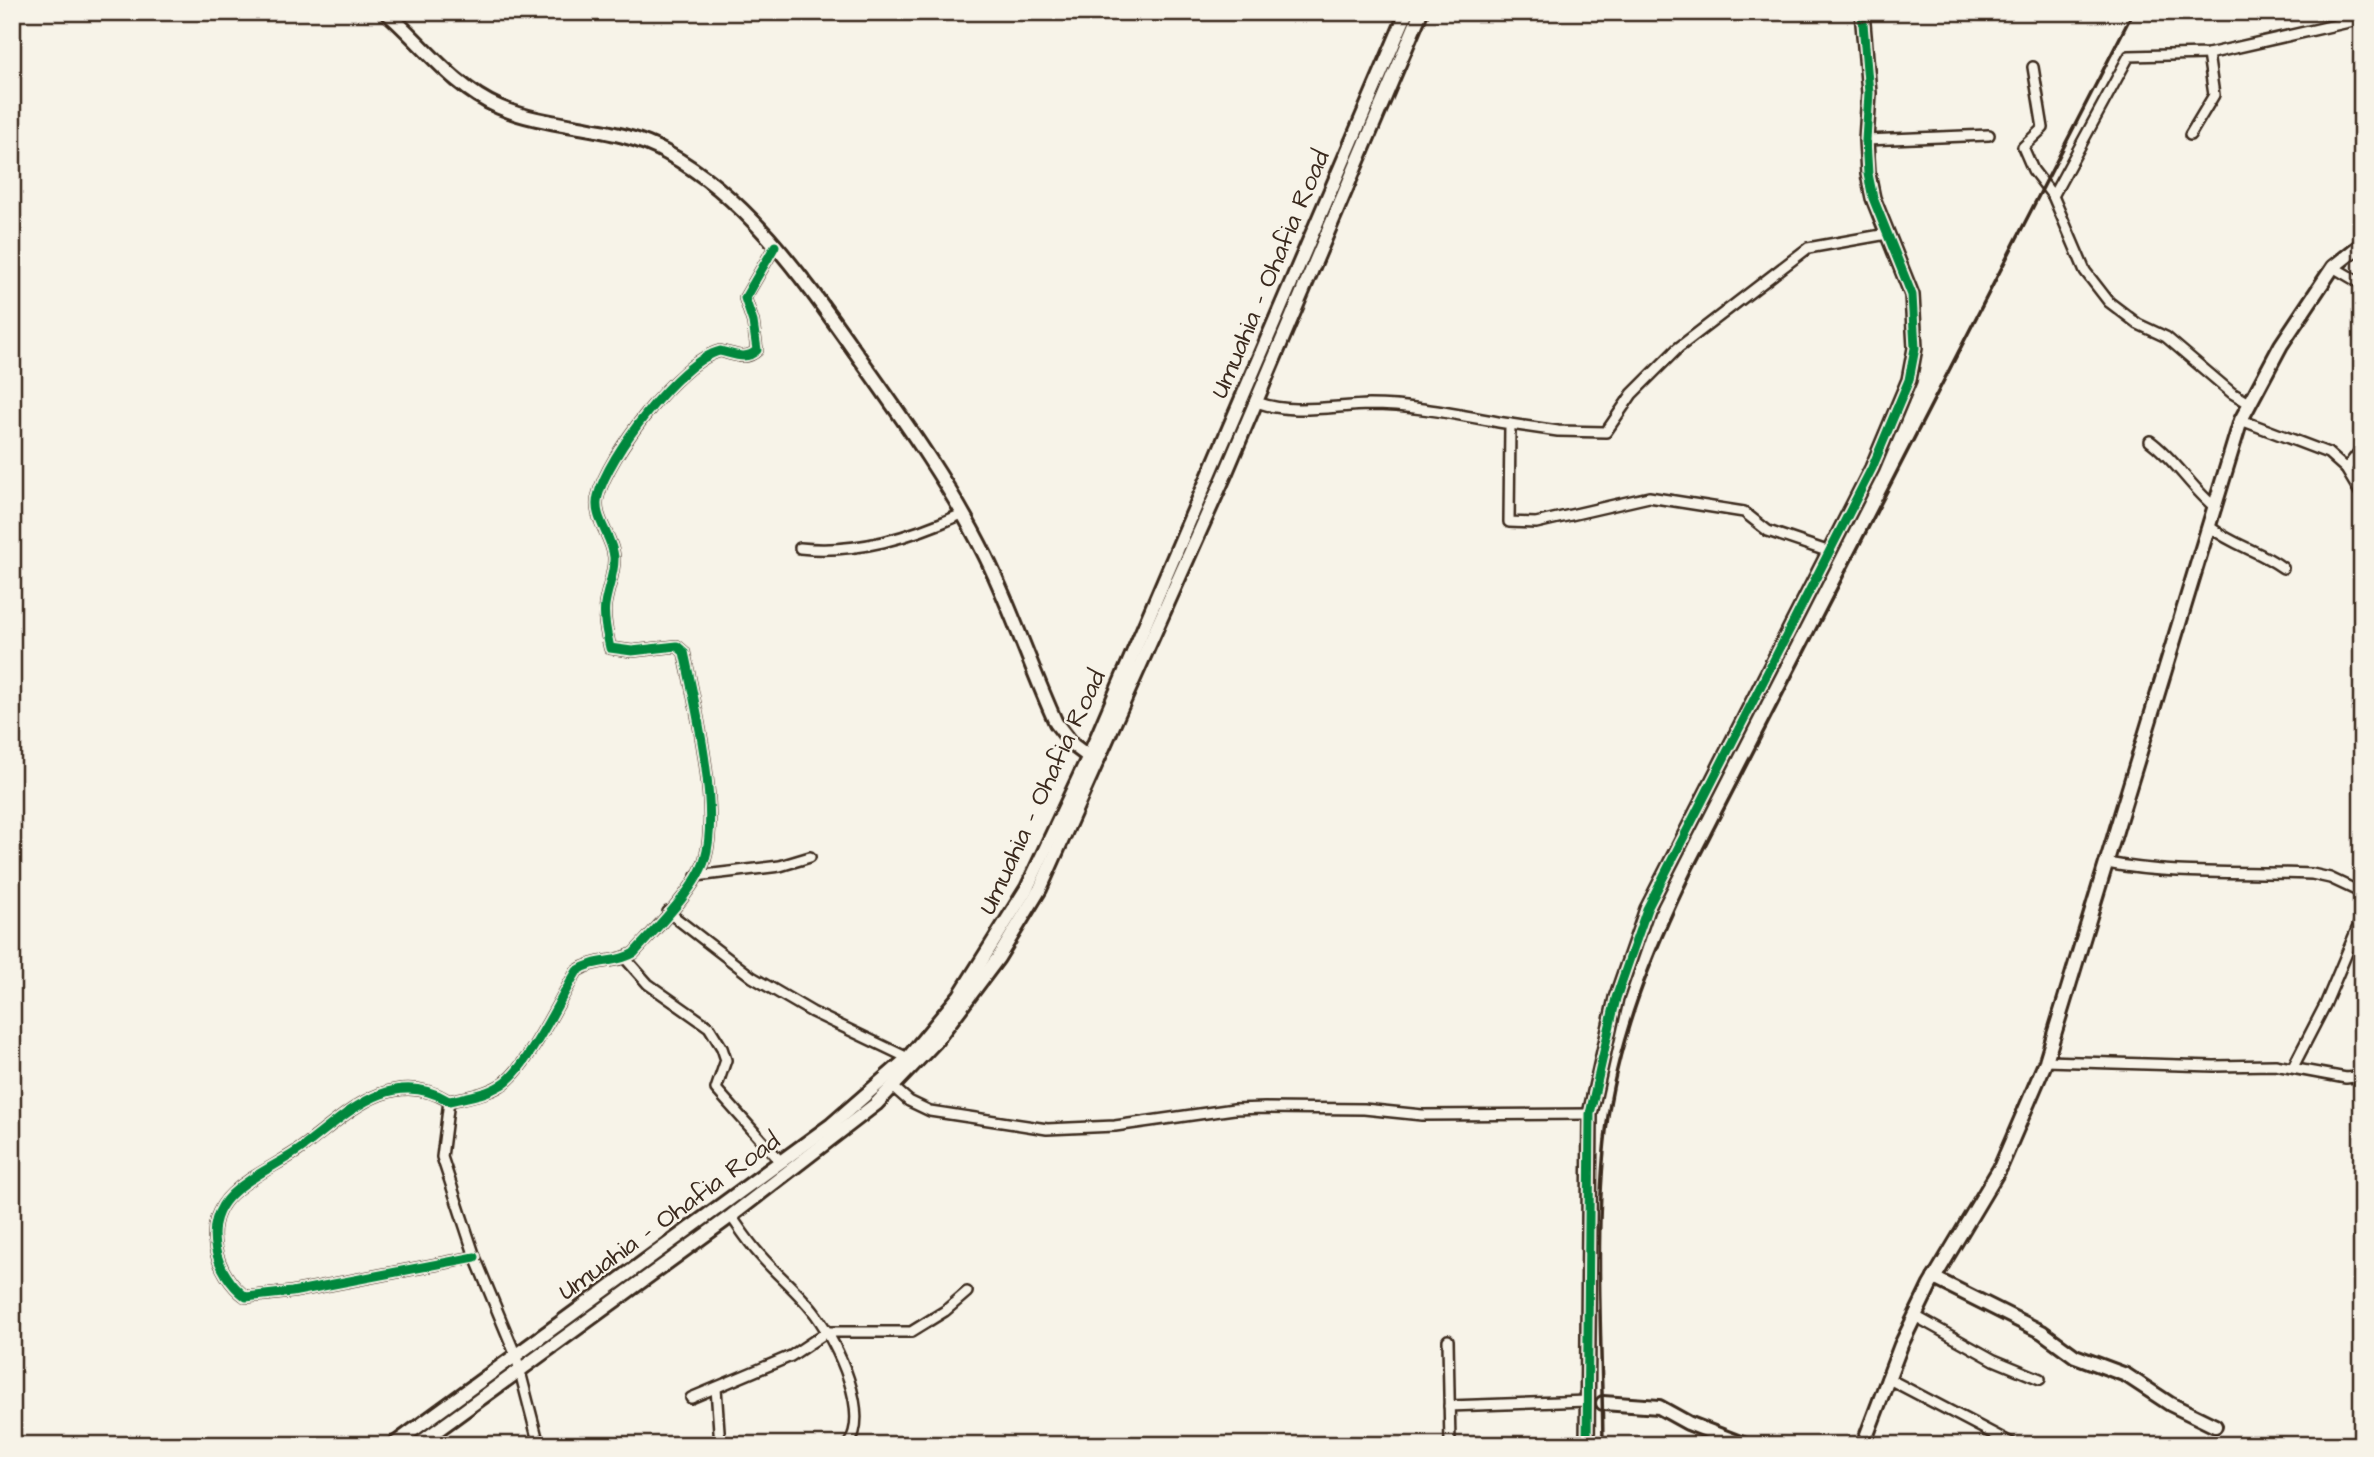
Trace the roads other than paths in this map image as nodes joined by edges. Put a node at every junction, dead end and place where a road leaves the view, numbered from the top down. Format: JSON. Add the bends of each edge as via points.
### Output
{"nodes":[{"id":1,"x":386,"y":12,"type":"edge"},
{"id":2,"x":1407,"y":12,"type":"edge"},
{"id":3,"x":1421,"y":12,"type":"edge"},
{"id":4,"x":1862,"y":12,"type":"edge"},
{"id":5,"x":2362,"y":19,"type":"edge"},
{"id":6,"x":2208,"y":54,"type":"junction"},
{"id":7,"x":2033,"y":67,"type":"dead end"},
{"id":8,"x":1989,"y":135,"type":"dead end"},
{"id":9,"x":2190,"y":135,"type":"dead end"},
{"id":10,"x":1866,"y":141,"type":"junction"},
{"id":11,"x":2053,"y":196,"type":"junction"},
{"id":12,"x":1887,"y":234,"type":"junction"},
{"id":13,"x":2362,"y":244,"type":"edge"},
{"id":14,"x":775,"y":246,"type":"junction"},
{"id":15,"x":2333,"y":267,"type":"junction"},
{"id":16,"x":2362,"y":284,"type":"edge"},
{"id":17,"x":1256,"y":402,"type":"junction"},
{"id":18,"x":2249,"y":403,"type":"junction"},
{"id":19,"x":2241,"y":420,"type":"junction"},
{"id":20,"x":1510,"y":424,"type":"junction"},
{"id":21,"x":2150,"y":440,"type":"dead end"},
{"id":22,"x":2362,"y":448,"type":"edge"},
{"id":23,"x":2346,"y":469,"type":"junction"},
{"id":24,"x":2362,"y":496,"type":"edge"},
{"id":25,"x":2216,"y":508,"type":"junction"},
{"id":26,"x":962,"y":514,"type":"junction"},
{"id":27,"x":2210,"y":527,"type":"junction"},
{"id":28,"x":800,"y":548,"type":"dead end"},
{"id":29,"x":1827,"y":551,"type":"junction"},
{"id":30,"x":2283,"y":568,"type":"dead end"},
{"id":31,"x":1092,"y":760,"type":"junction"},
{"id":32,"x":810,"y":857,"type":"dead end"},
{"id":33,"x":2107,"y":863,"type":"junction"},
{"id":34,"x":696,"y":876,"type":"junction"},
{"id":35,"x":2362,"y":893,"type":"edge"},
{"id":36,"x":668,"y":912,"type":"junction"},
{"id":37,"x":2362,"y":917,"type":"edge"},
{"id":38,"x":625,"y":958,"type":"junction"},
{"id":39,"x":908,"y":1058,"type":"junction"},
{"id":40,"x":2046,"y":1061,"type":"junction"},
{"id":41,"x":2293,"y":1067,"type":"junction"},
{"id":42,"x":2362,"y":1076,"type":"edge"},
{"id":43,"x":893,"y":1087,"type":"junction"},
{"id":44,"x":449,"y":1101,"type":"junction"},
{"id":45,"x":1590,"y":1114,"type":"junction"},
{"id":46,"x":781,"y":1162,"type":"junction"},
{"id":47,"x":731,"y":1216,"type":"junction"},
{"id":48,"x":475,"y":1257,"type":"junction"},
{"id":49,"x":1934,"y":1278,"type":"junction"},
{"id":50,"x":967,"y":1292,"type":"dead end"},
{"id":51,"x":1915,"y":1316,"type":"junction"},
{"id":52,"x":827,"y":1332,"type":"junction"},
{"id":53,"x":1448,"y":1340,"type":"dead end"},
{"id":54,"x":516,"y":1356,"type":"junction"},
{"id":55,"x":520,"y":1369,"type":"junction"},
{"id":56,"x":1887,"y":1378,"type":"junction"},
{"id":57,"x":2040,"y":1379,"type":"dead end"},
{"id":58,"x":716,"y":1388,"type":"junction"},
{"id":59,"x":691,"y":1398,"type":"dead end"},
{"id":60,"x":1587,"y":1401,"type":"junction"},
{"id":61,"x":1602,"y":1403,"type":"dead end"},
{"id":62,"x":1449,"y":1406,"type":"junction"},
{"id":63,"x":2215,"y":1426,"type":"dead end"},
{"id":64,"x":1866,"y":1444,"type":"edge"},
{"id":65,"x":393,"y":1445,"type":"edge"},
{"id":66,"x":417,"y":1445,"type":"edge"},
{"id":67,"x":539,"y":1445,"type":"edge"},
{"id":68,"x":720,"y":1445,"type":"edge"},
{"id":69,"x":848,"y":1445,"type":"edge"},
{"id":70,"x":1450,"y":1445,"type":"edge"},
{"id":71,"x":1587,"y":1445,"type":"edge"},
{"id":72,"x":1745,"y":1445,"type":"edge"},
{"id":73,"x":2015,"y":1445,"type":"edge"}],
"edges":[{"from":1,"to":14,"type":"street","via":[[480,98],[534,118],[636,138],[667,152],[704,177]]},
{"from":2,"to":31,"type":"street","name":"Umuahia - Ohafia Road"},
{"from":3,"to":17,"type":"street","name":"Umuahia - Ohafia Road"},
{"from":4,"to":10,"type":"street","via":[[1869,93]]},
{"from":5,"to":6,"type":"street"},
{"from":6,"to":9,"type":"street","via":[[2214,95]]},
{"from":6,"to":11,"type":"street","via":[[2126,58]]},
{"from":7,"to":11,"type":"street","via":[[2043,128],[2023,147],[2032,170]]},
{"from":8,"to":10,"type":"street"},
{"from":10,"to":12,"type":"street","via":[[1873,198]]},
{"from":11,"to":18,"type":"street","via":[[2085,271],[2109,302],[2138,324],[2166,337]]},
{"from":12,"to":20,"type":"street","via":[[1808,248],[1678,348],[1632,394],[1606,432]]},
{"from":12,"to":29,"type":"street","via":[[1912,295],[1916,322],[1911,369],[1881,447]]},
{"from":13,"to":15,"type":"street"},
{"from":14,"to":26,"type":"street","via":[[881,388]]},
{"from":14,"to":34,"type":"street","via":[[746,298],[757,351],[741,357],[720,351],[690,367],[608,467],[597,498],[598,516],[614,555],[604,608],[610,648],[632,651],[677,646],[684,652],[701,729],[710,821],[705,859]]},
{"from":15,"to":16,"type":"street"},
{"from":15,"to":18,"type":"street"},
{"from":17,"to":20,"type":"street","via":[[1277,410],[1371,405]]},
{"from":17,"to":31,"type":"street","name":"Umuahia - Ohafia Road"},
{"from":18,"to":19,"type":"street"},
{"from":19,"to":23,"type":"street","via":[[2328,453]]},
{"from":19,"to":25,"type":"street"},
{"from":20,"to":29,"type":"street","via":[[1509,522],[1536,523],[1649,497],[1744,512],[1768,531]]},
{"from":21,"to":25,"type":"street"},
{"from":22,"to":23,"type":"street"},
{"from":23,"to":24,"type":"street"},
{"from":25,"to":27,"type":"street"},
{"from":26,"to":28,"type":"street","via":[[891,541]]},
{"from":26,"to":31,"type":"street","via":[[986,558],[1056,723]]},
{"from":27,"to":30,"type":"street","via":[[2231,543]]},
{"from":27,"to":33,"type":"street"},
{"from":29,"to":45,"type":"street","via":[[1647,909],[1616,998]]},
{"from":31,"to":39,"type":"street","name":"Umuahia - Ohafia Road","via":[[1006,926],[960,995]]},
{"from":31,"to":43,"type":"street","name":"Umuahia - Ohafia Road","via":[[1021,925],[962,1009]]},
{"from":32,"to":34,"type":"street","via":[[780,866]]},
{"from":33,"to":35,"type":"street","via":[[2137,869],[2312,874],[2330,877]]},
{"from":33,"to":40,"type":"street"},
{"from":34,"to":36,"type":"street"},
{"from":36,"to":38,"type":"street"},
{"from":36,"to":39,"type":"street","via":[[752,977]]},
{"from":37,"to":41,"type":"street"},
{"from":38,"to":44,"type":"street","via":[[589,962],[577,971],[519,1068],[503,1084]]},
{"from":38,"to":46,"type":"street","via":[[648,984],[709,1027],[726,1060],[716,1089]]},
{"from":39,"to":46,"type":"street","name":"Umuahia - Ohafia Road","via":[[870,1094]]},
{"from":40,"to":41,"type":"street"},
{"from":40,"to":49,"type":"street","via":[[2000,1168]]},
{"from":41,"to":42,"type":"street","via":[[2346,1078]]},
{"from":43,"to":45,"type":"street","via":[[930,1111],[1047,1129],[1115,1126],[1234,1108],[1364,1109],[1422,1115]]},
{"from":43,"to":47,"type":"street","name":"Umuahia - Ohafia Road","via":[[825,1146]]},
{"from":44,"to":48,"type":"street","via":[[442,1157]]},
{"from":44,"to":48,"type":"street","via":[[418,1088],[371,1097],[229,1196],[215,1228],[214,1251],[219,1265],[246,1297]]},
{"from":45,"to":60,"type":"street"},
{"from":46,"to":54,"type":"street","name":"Umuahia - Ohafia Road"},
{"from":47,"to":52,"type":"street"},
{"from":47,"to":55,"type":"street","name":"Umuahia - Ohafia Road"},
{"from":48,"to":54,"type":"street"},
{"from":49,"to":51,"type":"street"},
{"from":49,"to":63,"type":"street","via":[[2042,1332],[2075,1356],[2126,1375]]},
{"from":50,"to":52,"type":"street","via":[[911,1332]]},
{"from":51,"to":56,"type":"street"},
{"from":51,"to":57,"type":"street","via":[[1994,1360]]},
{"from":52,"to":58,"type":"street","via":[[791,1356]]},
{"from":52,"to":69,"type":"street","via":[[844,1367],[858,1417]]},
{"from":53,"to":62,"type":"street"},
{"from":54,"to":55,"type":"street"},
{"from":54,"to":65,"type":"street","name":"Umuahia - Ohafia Road"},
{"from":55,"to":66,"type":"street","name":"Umuahia - Ohafia Road"},
{"from":55,"to":67,"type":"street"},
{"from":56,"to":64,"type":"street"},
{"from":56,"to":73,"type":"street"},
{"from":58,"to":59,"type":"street"},
{"from":58,"to":68,"type":"street"},
{"from":60,"to":62,"type":"street"},
{"from":60,"to":71,"type":"street"},
{"from":61,"to":72,"type":"street","via":[[1659,1408]]},
{"from":62,"to":70,"type":"street"}]}
